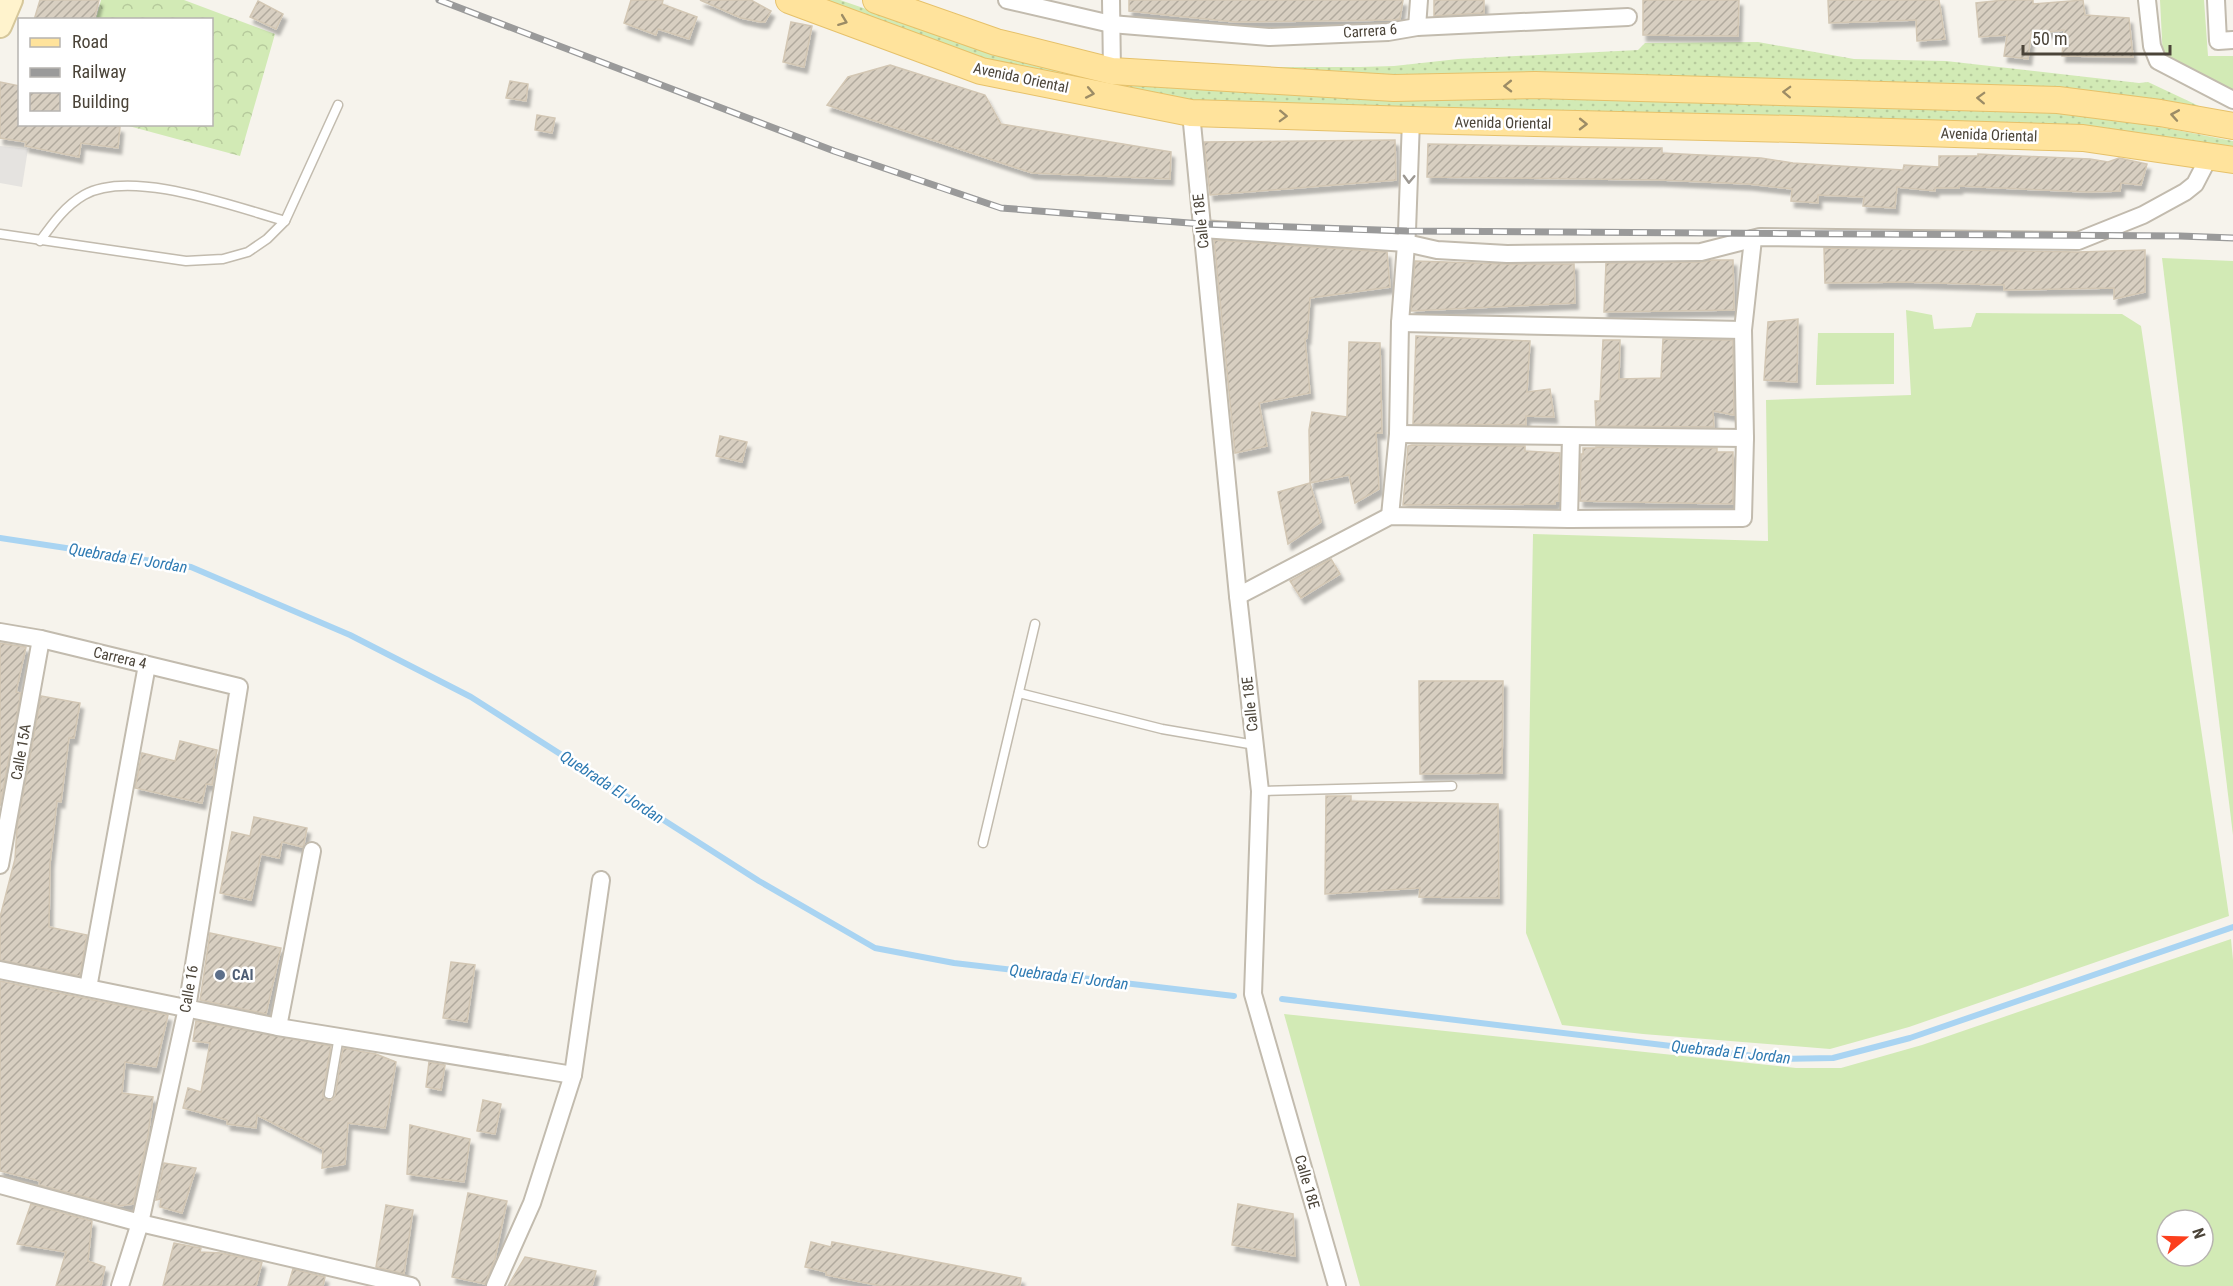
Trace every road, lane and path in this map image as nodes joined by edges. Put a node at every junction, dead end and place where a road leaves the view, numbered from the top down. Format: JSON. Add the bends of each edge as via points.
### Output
{"nodes":[{"id":1,"x":11,"y":0,"type":"edge"},
{"id":2,"x":789,"y":0,"type":"edge"},
{"id":3,"x":876,"y":0,"type":"edge"},
{"id":4,"x":1007,"y":0,"type":"edge"},
{"id":5,"x":1111,"y":0,"type":"edge"},
{"id":6,"x":1419,"y":0,"type":"edge"},
{"id":7,"x":2147,"y":0,"type":"edge"},
{"id":8,"x":2216,"y":0,"type":"edge"},
{"id":9,"x":1628,"y":17,"type":"dead end"},
{"id":10,"x":1111,"y":24,"type":"junction"},
{"id":11,"x":0,"y":26,"type":"edge"},
{"id":12,"x":1417,"y":27,"type":"junction"},
{"id":13,"x":2233,"y":40,"type":"edge"},
{"id":14,"x":1112,"y":71,"type":"junction"},
{"id":15,"x":2233,"y":100,"type":"edge"},
{"id":16,"x":338,"y":105,"type":"dead end"},
{"id":17,"x":1191,"y":112,"type":"junction"},
{"id":18,"x":1411,"y":120,"type":"junction"},
{"id":19,"x":2233,"y":126,"type":"edge"},
{"id":20,"x":2222,"y":158,"type":"edge"},
{"id":21,"x":285,"y":220,"type":"junction"},
{"id":22,"x":1202,"y":229,"type":"junction"},
{"id":23,"x":0,"y":234,"type":"edge"},
{"id":24,"x":1753,"y":239,"type":"junction"},
{"id":25,"x":40,"y":241,"type":"junction"},
{"id":26,"x":1406,"y":243,"type":"junction"},
{"id":27,"x":1400,"y":323,"type":"junction"},
{"id":28,"x":1743,"y":330,"type":"junction"},
{"id":29,"x":1398,"y":434,"type":"junction"},
{"id":30,"x":1571,"y":437,"type":"junction"},
{"id":31,"x":1745,"y":438,"type":"junction"},
{"id":32,"x":1390,"y":516,"type":"junction"},
{"id":33,"x":1569,"y":519,"type":"junction"},
{"id":34,"x":1238,"y":596,"type":"junction"},
{"id":35,"x":1035,"y":624,"type":"dead end"},
{"id":36,"x":0,"y":632,"type":"edge"},
{"id":37,"x":41,"y":639,"type":"junction"},
{"id":38,"x":147,"y":665,"type":"junction"},
{"id":39,"x":239,"y":687,"type":"joint"},
{"id":40,"x":1019,"y":693,"type":"junction"},
{"id":41,"x":1255,"y":745,"type":"junction"},
{"id":42,"x":1452,"y":786,"type":"dead end"},
{"id":43,"x":1260,"y":791,"type":"junction"},
{"id":44,"x":983,"y":843,"type":"dead end"},
{"id":45,"x":312,"y":851,"type":"dead end"},
{"id":46,"x":0,"y":865,"type":"edge"},
{"id":47,"x":601,"y":880,"type":"dead end"},
{"id":48,"x":0,"y":970,"type":"edge"},
{"id":49,"x":87,"y":988,"type":"junction"},
{"id":50,"x":187,"y":1008,"type":"junction"},
{"id":51,"x":278,"y":1027,"type":"junction"},
{"id":52,"x":339,"y":1036,"type":"junction"},
{"id":53,"x":573,"y":1075,"type":"junction"},
{"id":54,"x":329,"y":1095,"type":"dead end"},
{"id":55,"x":0,"y":1185,"type":"edge"},
{"id":56,"x":140,"y":1223,"type":"junction"},
{"id":57,"x":120,"y":1286,"type":"edge"},
{"id":58,"x":411,"y":1286,"type":"edge"},
{"id":59,"x":495,"y":1286,"type":"edge"},
{"id":60,"x":1338,"y":1286,"type":"edge"}],
"edges":[{"from":1,"to":11,"type":"main road"},
{"from":2,"to":17,"type":"main road","name":"Avenida Oriental","one_way":true,"via":[[981,71]]},
{"from":3,"to":14,"type":"main road","name":"Avenida Oriental","via":[[996,42]]},
{"from":4,"to":10,"type":"street","name":"Carrera 6"},
{"from":5,"to":10,"type":"street"},
{"from":6,"to":12,"type":"street"},
{"from":7,"to":15,"type":"street","via":[[2152,46],[2158,61]]},
{"from":8,"to":13,"type":"street","via":[[2218,41]]},
{"from":9,"to":12,"type":"street","name":"Carrera 6"},
{"from":10,"to":12,"type":"street","name":"Carrera 6","via":[[1269,36],[1388,32]]},
{"from":10,"to":14,"type":"street"},
{"from":19,"to":14,"type":"main road","name":"Avenida Oriental","one_way":true,"via":[[2058,100],[1547,85],[1394,88]]},
{"from":16,"to":21,"type":"lane"},
{"from":17,"to":18,"type":"main road","name":"Avenida Oriental","one_way":true},
{"from":17,"to":22,"type":"street","name":"Calle 18E"},
{"from":18,"to":20,"type":"main road","name":"Avenida Oriental","one_way":true,"via":[[2083,138]]},
{"from":18,"to":26,"type":"street","one_way":true},
{"from":20,"to":24,"type":"street","via":[[2185,192],[2143,215],[2078,241]]},
{"from":21,"to":25,"type":"lane","via":[[248,252],[223,259],[186,261]]},
{"from":21,"to":25,"type":"lane","via":[[175,191],[138,186],[104,188],[70,205]]},
{"from":22,"to":26,"type":"street"},
{"from":22,"to":34,"type":"street","name":"Calle 18E"},
{"from":23,"to":25,"type":"lane"},
{"from":24,"to":26,"type":"street","via":[[1701,252],[1659,254],[1507,254],[1437,250]]},
{"from":24,"to":28,"type":"street"},
{"from":26,"to":27,"type":"street"},
{"from":27,"to":28,"type":"street"},
{"from":27,"to":29,"type":"street"},
{"from":28,"to":31,"type":"street"},
{"from":29,"to":30,"type":"street"},
{"from":29,"to":32,"type":"street"},
{"from":30,"to":31,"type":"street"},
{"from":30,"to":33,"type":"street"},
{"from":31,"to":33,"type":"street","via":[[1743,518]]},
{"from":32,"to":33,"type":"street"},
{"from":32,"to":34,"type":"street"},
{"from":34,"to":41,"type":"street","name":"Calle 18E"},
{"from":35,"to":40,"type":"lane"},
{"from":36,"to":37,"type":"street","name":"Carrera 4"},
{"from":37,"to":38,"type":"street","name":"Carrera 4"},
{"from":37,"to":46,"type":"street","name":"Calle 15A"},
{"from":38,"to":39,"type":"street","name":"Carrera 4"},
{"from":38,"to":49,"type":"street"},
{"from":39,"to":50,"type":"street","name":"Calle 16"},
{"from":40,"to":41,"type":"lane","via":[[1162,729]]},
{"from":40,"to":44,"type":"lane"},
{"from":41,"to":43,"type":"street","name":"Calle 18E"},
{"from":42,"to":43,"type":"lane"},
{"from":43,"to":60,"type":"street","name":"Calle 18E","via":[[1253,994]]},
{"from":45,"to":51,"type":"street"},
{"from":47,"to":53,"type":"street"},
{"from":48,"to":49,"type":"street"},
{"from":49,"to":50,"type":"street"},
{"from":50,"to":51,"type":"street"},
{"from":50,"to":56,"type":"street","name":"Calle 16"},
{"from":51,"to":52,"type":"street"},
{"from":52,"to":53,"type":"street"},
{"from":52,"to":54,"type":"lane"},
{"from":53,"to":59,"type":"street","via":[[532,1203]]},
{"from":55,"to":56,"type":"street"},
{"from":56,"to":57,"type":"street","name":"Calle 16"},
{"from":56,"to":58,"type":"street"}]}
